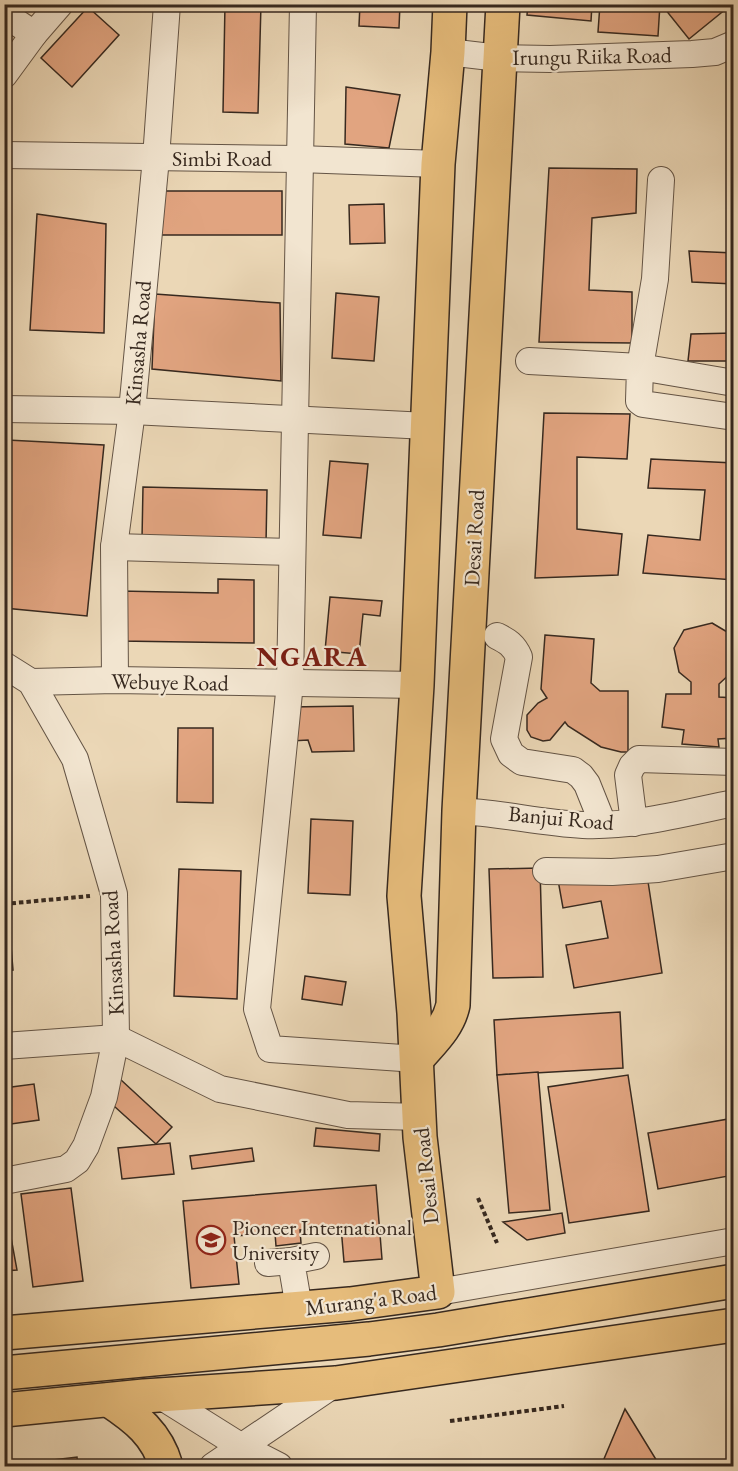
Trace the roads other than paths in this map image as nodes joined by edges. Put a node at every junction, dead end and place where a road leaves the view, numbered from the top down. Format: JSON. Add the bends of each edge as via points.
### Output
{"nodes":[{"id":1,"x":60,"y":4,"type":"edge"},
{"id":2,"x":167,"y":4,"type":"edge"},
{"id":3,"x":303,"y":4,"type":"edge"},
{"id":4,"x":450,"y":4,"type":"edge"},
{"id":5,"x":503,"y":4,"type":"edge"},
{"id":6,"x":4,"y":14,"type":"edge"},
{"id":7,"x":34,"y":34,"type":"junction"},
{"id":8,"x":734,"y":44,"type":"edge"},
{"id":9,"x":448,"y":52,"type":"junction"},
{"id":10,"x":499,"y":58,"type":"junction"},
{"id":11,"x":4,"y":75,"type":"edge"},
{"id":12,"x":4,"y":155,"type":"edge"},
{"id":13,"x":156,"y":158,"type":"junction"},
{"id":14,"x":299,"y":159,"type":"junction"},
{"id":15,"x":438,"y":164,"type":"junction"},
{"id":16,"x":661,"y":180,"type":"dead end"},
{"id":17,"x":529,"y":361,"type":"dead end"},
{"id":18,"x":640,"y":367,"type":"junction"},
{"id":19,"x":677,"y":374,"type":"junction"},
{"id":20,"x":734,"y":383,"type":"edge"},
{"id":21,"x":4,"y":409,"type":"edge"},
{"id":22,"x":673,"y":410,"type":"junction"},
{"id":23,"x":132,"y":411,"type":"junction"},
{"id":24,"x":734,"y":417,"type":"edge"},
{"id":25,"x":294,"y":419,"type":"junction"},
{"id":26,"x":428,"y":426,"type":"junction"},
{"id":27,"x":114,"y":547,"type":"junction"},
{"id":28,"x":292,"y":552,"type":"junction"},
{"id":29,"x":497,"y":636,"type":"dead end"},
{"id":30,"x":4,"y":665,"type":"edge"},
{"id":31,"x":115,"y":680,"type":"junction"},
{"id":32,"x":31,"y":682,"type":"junction"},
{"id":33,"x":290,"y":683,"type":"junction"},
{"id":34,"x":417,"y":685,"type":"junction"},
{"id":35,"x":734,"y":762,"type":"edge"},
{"id":36,"x":734,"y":802,"type":"edge"},
{"id":37,"x":459,"y":811,"type":"junction"},
{"id":38,"x":634,"y":823,"type":"junction"},
{"id":39,"x":603,"y":824,"type":"junction"},
{"id":40,"x":734,"y":856,"type":"edge"},
{"id":41,"x":546,"y":871,"type":"dead end"},
{"id":42,"x":117,"y":1038,"type":"junction"},
{"id":43,"x":4,"y":1046,"type":"edge"},
{"id":44,"x":417,"y":1059,"type":"junction"},
{"id":45,"x":420,"y":1117,"type":"junction"},
{"id":46,"x":4,"y":1181,"type":"edge"},
{"id":47,"x":734,"y":1241,"type":"edge"},
{"id":48,"x":316,"y":1256,"type":"dead end"},
{"id":49,"x":734,"y":1281,"type":"edge"},
{"id":50,"x":438,"y":1292,"type":"junction"},
{"id":51,"x":299,"y":1308,"type":"junction"},
{"id":52,"x":734,"y":1324,"type":"edge"},
{"id":53,"x":4,"y":1333,"type":"edge"},
{"id":54,"x":4,"y":1373,"type":"edge"},
{"id":55,"x":336,"y":1383,"type":"junction"},
{"id":56,"x":159,"y":1395,"type":"junction"},
{"id":57,"x":109,"y":1400,"type":"junction"},
{"id":58,"x":4,"y":1410,"type":"edge"},
{"id":59,"x":242,"y":1447,"type":"junction"},
{"id":60,"x":166,"y":1467,"type":"edge"},
{"id":61,"x":213,"y":1467,"type":"edge"},
{"id":62,"x":279,"y":1467,"type":"edge"}],
"edges":[{"from":1,"to":7,"type":"street"},
{"from":2,"to":13,"type":"street","name":"Kinsasha Road"},
{"from":3,"to":14,"type":"street"},
{"from":4,"to":9,"type":"main road","name":"Desai Road"},
{"from":5,"to":10,"type":"main road","name":"Desai Road"},
{"from":6,"to":7,"type":"street"},
{"from":7,"to":11,"type":"street"},
{"from":8,"to":10,"type":"street","name":"Irungu Riika Road","via":[[715,52],[692,54]]},
{"from":9,"to":10,"type":"street","name":"Irungu Riika Road"},
{"from":9,"to":15,"type":"main road","name":"Desai Road"},
{"from":10,"to":37,"type":"main road","name":"Desai Road"},
{"from":12,"to":13,"type":"street","name":"Simbi Road"},
{"from":13,"to":14,"type":"street","name":"Simbi Road"},
{"from":13,"to":23,"type":"street","name":"Kinsasha Road"},
{"from":14,"to":15,"type":"street","name":"Simbi Road"},
{"from":14,"to":25,"type":"street"},
{"from":15,"to":26,"type":"main road","name":"Desai Road"},
{"from":16,"to":18,"type":"street","via":[[655,279]]},
{"from":17,"to":18,"type":"street"},
{"from":18,"to":19,"type":"street"},
{"from":18,"to":22,"type":"street","via":[[639,401]]},
{"from":19,"to":20,"type":"street"},
{"from":19,"to":22,"type":"street"},
{"from":21,"to":23,"type":"street"},
{"from":22,"to":24,"type":"street"},
{"from":23,"to":25,"type":"street"},
{"from":23,"to":27,"type":"street","name":"Kinsasha Road"},
{"from":25,"to":26,"type":"street"},
{"from":25,"to":28,"type":"street"},
{"from":26,"to":34,"type":"main road","name":"Desai Road"},
{"from":27,"to":28,"type":"street"},
{"from":27,"to":31,"type":"street","name":"Kinsasha Road"},
{"from":28,"to":33,"type":"street"},
{"from":29,"to":39,"type":"street","via":[[516,649],[519,657],[504,739],[511,754],[522,762],[573,770],[581,776]]},
{"from":30,"to":32,"type":"street"},
{"from":31,"to":32,"type":"street","name":"Webuye Road"},
{"from":31,"to":33,"type":"street","name":"Webuye Road"},
{"from":32,"to":42,"type":"street","name":"Kinsasha Road","via":[[75,759],[114,894]]},
{"from":33,"to":34,"type":"street","name":"Webuye Road"},
{"from":33,"to":44,"type":"street","via":[[257,1009],[270,1049]]},
{"from":34,"to":44,"type":"main road","name":"Desai Road","via":[[404,896]]},
{"from":35,"to":38,"type":"street","via":[[639,759],[628,775]]},
{"from":36,"to":38,"type":"street","name":"Banjui Road"},
{"from":37,"to":39,"type":"street","name":"Banjui Road"},
{"from":37,"to":44,"type":"main road","name":"Desai Road","via":[[453,1005],[450,1019]]},
{"from":38,"to":39,"type":"street","name":"Banjui Road"},
{"from":40,"to":41,"type":"street","via":[[658,869]]},
{"from":42,"to":43,"type":"street"},
{"from":42,"to":45,"type":"street","via":[[220,1089],[348,1115]]},
{"from":42,"to":46,"type":"street","name":"Kinsasha Road","via":[[104,1097],[77,1161],[66,1169]]},
{"from":44,"to":45,"type":"main road","name":"Desai Road"},
{"from":45,"to":50,"type":"main road","name":"Desai Road"},
{"from":47,"to":50,"type":"street","name":"Murang'a Road"},
{"from":48,"to":51,"type":"street","via":[[279,1262]]},
{"from":49,"to":54,"type":"main road","name":"Murang'a Road","via":[[369,1339]]},
{"from":50,"to":51,"type":"main road","name":"Murang'a Road"},
{"from":51,"to":53,"type":"main road","name":"Murang'a Road"},
{"from":52,"to":55,"type":"main road"},
{"from":55,"to":56,"type":"main road"},
{"from":55,"to":59,"type":"street"},
{"from":56,"to":57,"type":"main road"},
{"from":56,"to":59,"type":"street"},
{"from":57,"to":58,"type":"main road"},
{"from":57,"to":60,"type":"main road","via":[[148,1430]]},
{"from":59,"to":61,"type":"street"},
{"from":59,"to":62,"type":"street"}]}
